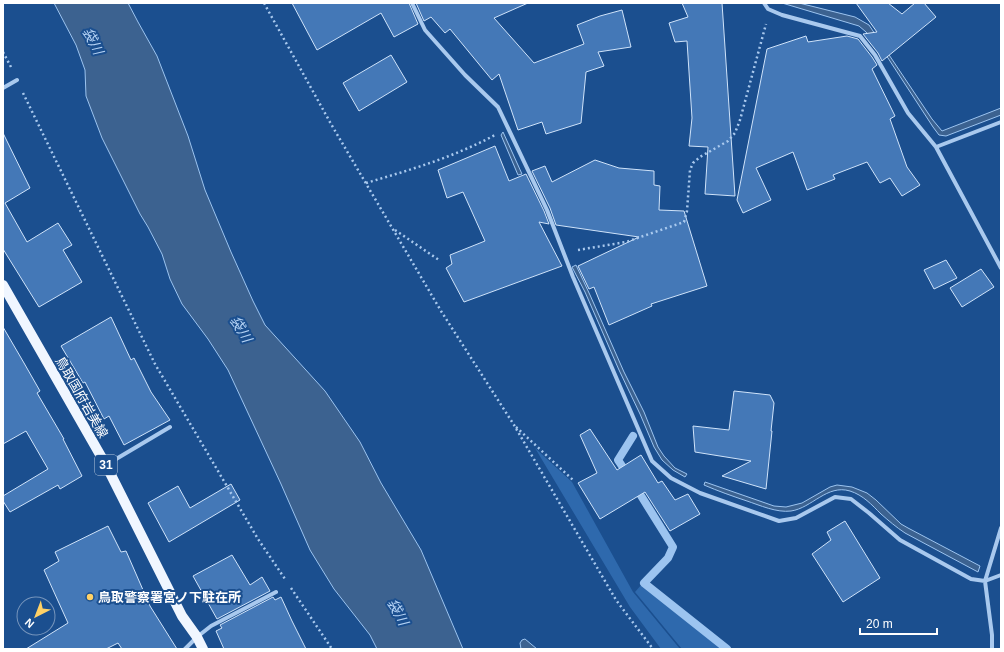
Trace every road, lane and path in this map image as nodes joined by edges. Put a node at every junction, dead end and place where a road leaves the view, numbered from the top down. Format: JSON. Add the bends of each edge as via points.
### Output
{"nodes":[{"id":1,"x":264,"y":3,"type":"edge"},
{"id":2,"x":412,"y":3,"type":"edge"},
{"id":3,"x":764,"y":3,"type":"edge"},
{"id":4,"x":770,"y":10,"type":"junction"},
{"id":5,"x":3,"y":52,"type":"edge"},
{"id":6,"x":17,"y":80,"type":"junction"},
{"id":7,"x":3,"y":88,"type":"edge"},
{"id":8,"x":1001,"y":122,"type":"edge"},
{"id":9,"x":508,"y":128,"type":"junction"},
{"id":10,"x":936,"y":147,"type":"junction"},
{"id":11,"x":366,"y":183,"type":"junction"},
{"id":12,"x":393,"y":229,"type":"junction"},
{"id":13,"x":563,"y":252,"type":"junction"},
{"id":14,"x":439,"y":260,"type":"dead end"},
{"id":15,"x":1001,"y":268,"type":"edge"},
{"id":16,"x":3,"y":285,"type":"edge"},
{"id":17,"x":514,"y":425,"type":"junction"},
{"id":18,"x":170,"y":427,"type":"dead end"},
{"id":19,"x":106,"y":465,"type":"junction"},
{"id":20,"x":573,"y":480,"type":"dead end"},
{"id":21,"x":1001,"y":528,"type":"edge"},
{"id":22,"x":1001,"y":576,"type":"edge"},
{"id":23,"x":286,"y":580,"type":"dead end"},
{"id":24,"x":985,"y":581,"type":"junction"},
{"id":25,"x":290,"y":586,"type":"dead end"},
{"id":26,"x":276,"y":592,"type":"dead end"},
{"id":27,"x":197,"y":637,"type":"junction"},
{"id":28,"x":185,"y":649,"type":"edge"},
{"id":29,"x":203,"y":649,"type":"edge"},
{"id":30,"x":332,"y":649,"type":"edge"},
{"id":31,"x":653,"y":649,"type":"edge"},
{"id":32,"x":992,"y":649,"type":"edge"}],
"edges":[{"from":1,"to":11,"type":"path"},
{"from":2,"to":9,"type":"street","via":[[425,30],[498,107]]},
{"from":3,"to":4,"type":"street"},
{"from":4,"to":10,"type":"street","via":[[860,36],[875,55],[908,113]]},
{"from":4,"to":13,"type":"path","via":[[735,133],[728,141],[700,157],[690,170],[684,222],[626,242]]},
{"from":5,"to":6,"type":"path"},
{"from":6,"to":7,"type":"street"},
{"from":6,"to":23,"type":"path","via":[[155,364],[258,539]]},
{"from":8,"to":10,"type":"street"},
{"from":9,"to":11,"type":"path","via":[[454,154]]},
{"from":9,"to":13,"type":"street","via":[[547,210]]},
{"from":10,"to":15,"type":"street"},
{"from":11,"to":12,"type":"path"},
{"from":12,"to":14,"type":"path"},
{"from":12,"to":17,"type":"path","via":[[441,311]]},
{"from":13,"to":24,"type":"street","via":[[652,461],[671,478],[700,493],[779,521],[796,518],[835,497],[851,499],[900,540],[971,579]]},
{"from":16,"to":19,"type":"main road","name":"鳥取国府岩美線","number":"31"},
{"from":17,"to":20,"type":"path"},
{"from":17,"to":31,"type":"path","via":[[616,600]]},
{"from":18,"to":19,"type":"street"},
{"from":19,"to":27,"type":"main road","name":"鳥取国府岩美線","number":"31","via":[[182,616]]},
{"from":21,"to":24,"type":"street"},
{"from":22,"to":24,"type":"street"},
{"from":24,"to":32,"type":"street"},
{"from":25,"to":30,"type":"path"},
{"from":26,"to":27,"type":"street","via":[[211,626]]},
{"from":27,"to":28,"type":"street"},
{"from":27,"to":29,"type":"main road","name":"鳥取国府岩美線","number":"31"}]}
